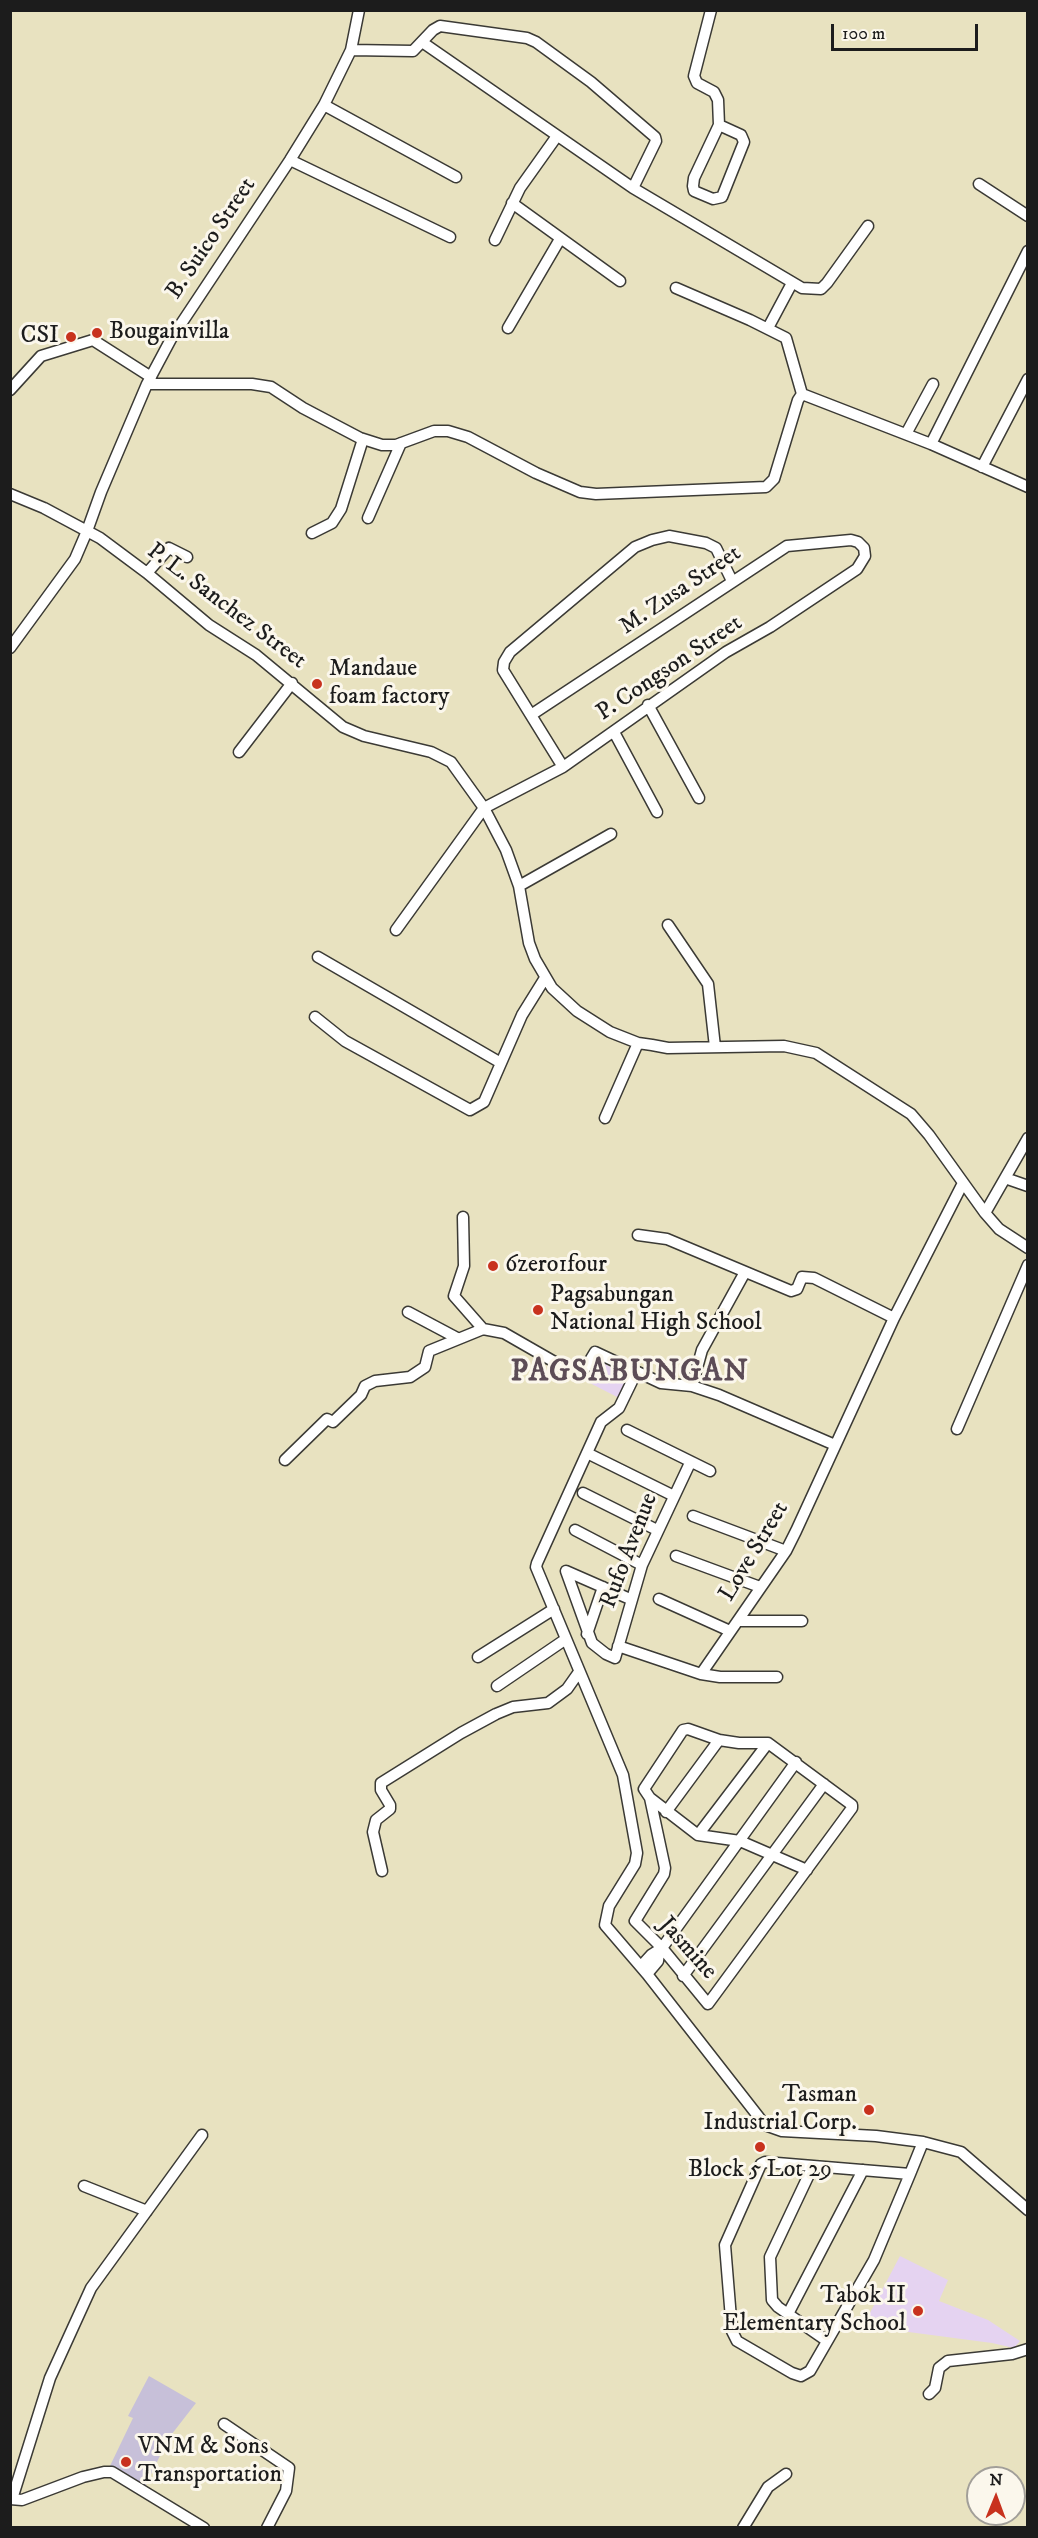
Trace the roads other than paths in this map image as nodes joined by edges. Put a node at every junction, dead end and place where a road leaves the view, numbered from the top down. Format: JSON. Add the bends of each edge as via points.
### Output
{"nodes":[{"id":1,"x":359,"y":10,"type":"edge"},
{"id":2,"x":711,"y":10,"type":"edge"},
{"id":3,"x":422,"y":42,"type":"junction"},
{"id":4,"x":351,"y":50,"type":"junction"},
{"id":5,"x":324,"y":105,"type":"junction"},
{"id":6,"x":718,"y":125,"type":"junction"},
{"id":7,"x":557,"y":136,"type":"junction"},
{"id":8,"x":290,"y":160,"type":"junction"},
{"id":9,"x":456,"y":177,"type":"dead end"},
{"id":10,"x":979,"y":184,"type":"dead end"},
{"id":11,"x":633,"y":188,"type":"junction"},
{"id":12,"x":512,"y":203,"type":"junction"},
{"id":13,"x":1028,"y":216,"type":"edge"},
{"id":14,"x":868,"y":226,"type":"dead end"},
{"id":15,"x":450,"y":237,"type":"dead end"},
{"id":16,"x":560,"y":239,"type":"junction"},
{"id":17,"x":495,"y":240,"type":"dead end"},
{"id":18,"x":1028,"y":251,"type":"edge"},
{"id":19,"x":620,"y":281,"type":"dead end"},
{"id":20,"x":792,"y":283,"type":"junction"},
{"id":21,"x":676,"y":288,"type":"dead end"},
{"id":22,"x":508,"y":328,"type":"dead end"},
{"id":23,"x":768,"y":328,"type":"junction"},
{"id":24,"x":1028,"y":379,"type":"edge"},
{"id":25,"x":149,"y":380,"type":"junction"},
{"id":26,"x":933,"y":384,"type":"dead end"},
{"id":27,"x":10,"y":390,"type":"edge"},
{"id":28,"x":802,"y":394,"type":"junction"},
{"id":29,"x":906,"y":434,"type":"junction"},
{"id":30,"x":363,"y":439,"type":"junction"},
{"id":31,"x":401,"y":443,"type":"junction"},
{"id":32,"x":931,"y":444,"type":"junction"},
{"id":33,"x":982,"y":467,"type":"junction"},
{"id":34,"x":1028,"y":487,"type":"edge"},
{"id":35,"x":10,"y":494,"type":"edge"},
{"id":36,"x":368,"y":518,"type":"dead end"},
{"id":37,"x":87,"y":531,"type":"junction"},
{"id":38,"x":312,"y":533,"type":"dead end"},
{"id":39,"x":864,"y":548,"type":"joint"},
{"id":40,"x":187,"y":557,"type":"dead end"},
{"id":41,"x":147,"y":573,"type":"junction"},
{"id":42,"x":732,"y":581,"type":"junction"},
{"id":43,"x":10,"y":648,"type":"edge"},
{"id":44,"x":292,"y":683,"type":"junction"},
{"id":45,"x":648,"y":705,"type":"junction"},
{"id":46,"x":531,"y":715,"type":"junction"},
{"id":47,"x":614,"y":732,"type":"junction"},
{"id":48,"x":239,"y":752,"type":"dead end"},
{"id":49,"x":562,"y":767,"type":"junction"},
{"id":50,"x":699,"y":798,"type":"dead end"},
{"id":51,"x":484,"y":808,"type":"junction"},
{"id":52,"x":657,"y":812,"type":"dead end"},
{"id":53,"x":611,"y":834,"type":"dead end"},
{"id":54,"x":519,"y":886,"type":"junction"},
{"id":55,"x":668,"y":925,"type":"dead end"},
{"id":56,"x":396,"y":930,"type":"dead end"},
{"id":57,"x":318,"y":957,"type":"dead end"},
{"id":58,"x":545,"y":978,"type":"junction"},
{"id":59,"x":315,"y":1017,"type":"dead end"},
{"id":60,"x":638,"y":1043,"type":"junction"},
{"id":61,"x":715,"y":1047,"type":"junction"},
{"id":62,"x":501,"y":1063,"type":"junction"},
{"id":63,"x":604,"y":1118,"type":"dead end"},
{"id":64,"x":1028,"y":1138,"type":"edge"},
{"id":65,"x":1005,"y":1178,"type":"junction"},
{"id":66,"x":963,"y":1183,"type":"junction"},
{"id":67,"x":1028,"y":1186,"type":"edge"},
{"id":68,"x":985,"y":1213,"type":"junction"},
{"id":69,"x":463,"y":1217,"type":"dead end"},
{"id":70,"x":638,"y":1235,"type":"dead end"},
{"id":71,"x":1028,"y":1248,"type":"edge"},
{"id":72,"x":1028,"y":1265,"type":"edge"},
{"id":73,"x":745,"y":1272,"type":"junction"},
{"id":74,"x":408,"y":1312,"type":"dead end"},
{"id":75,"x":894,"y":1318,"type":"junction"},
{"id":76,"x":483,"y":1329,"type":"junction"},
{"id":77,"x":457,"y":1338,"type":"junction"},
{"id":78,"x":636,"y":1372,"type":"junction"},
{"id":79,"x":693,"y":1386,"type":"junction"},
{"id":80,"x":957,"y":1429,"type":"dead end"},
{"id":81,"x":627,"y":1430,"type":"dead end"},
{"id":82,"x":835,"y":1445,"type":"junction"},
{"id":83,"x":587,"y":1453,"type":"junction"},
{"id":84,"x":285,"y":1460,"type":"dead end"},
{"id":85,"x":690,"y":1463,"type":"junction"},
{"id":86,"x":710,"y":1471,"type":"dead end"},
{"id":87,"x":583,"y":1493,"type":"dead end"},
{"id":88,"x":674,"y":1496,"type":"junction"},
{"id":89,"x":693,"y":1516,"type":"dead end"},
{"id":90,"x":575,"y":1530,"type":"dead end"},
{"id":91,"x":657,"y":1530,"type":"junction"},
{"id":92,"x":786,"y":1551,"type":"junction"},
{"id":93,"x":676,"y":1556,"type":"dead end"},
{"id":94,"x":642,"y":1565,"type":"junction"},
{"id":95,"x":603,"y":1587,"type":"junction"},
{"id":96,"x":760,"y":1587,"type":"junction"},
{"id":97,"x":630,"y":1599,"type":"junction"},
{"id":98,"x":659,"y":1599,"type":"dead end"},
{"id":99,"x":554,"y":1609,"type":"junction"},
{"id":100,"x":738,"y":1621,"type":"junction"},
{"id":101,"x":802,"y":1621,"type":"dead end"},
{"id":102,"x":730,"y":1630,"type":"junction"},
{"id":103,"x":587,"y":1634,"type":"junction"},
{"id":104,"x":566,"y":1639,"type":"junction"},
{"id":105,"x":618,"y":1646,"type":"junction"},
{"id":106,"x":478,"y":1657,"type":"dead end"},
{"id":107,"x":579,"y":1672,"type":"junction"},
{"id":108,"x":701,"y":1674,"type":"junction"},
{"id":109,"x":777,"y":1677,"type":"dead end"},
{"id":110,"x":496,"y":1686,"type":"dead end"},
{"id":111,"x":720,"y":1740,"type":"junction"},
{"id":112,"x":768,"y":1743,"type":"junction"},
{"id":113,"x":796,"y":1762,"type":"junction"},
{"id":114,"x":824,"y":1784,"type":"junction"},
{"id":115,"x":647,"y":1794,"type":"junction"},
{"id":116,"x":666,"y":1812,"type":"junction"},
{"id":117,"x":698,"y":1835,"type":"junction"},
{"id":118,"x":740,"y":1841,"type":"junction"},
{"id":119,"x":773,"y":1854,"type":"junction"},
{"id":120,"x":807,"y":1870,"type":"junction"},
{"id":121,"x":382,"y":1871,"type":"dead end"},
{"id":122,"x":660,"y":1950,"type":"junction"},
{"id":123,"x":644,"y":1970,"type":"junction"},
{"id":124,"x":683,"y":1976,"type":"junction"},
{"id":125,"x":202,"y":2135,"type":"dead end"},
{"id":126,"x":923,"y":2142,"type":"junction"},
{"id":127,"x":813,"y":2166,"type":"junction"},
{"id":128,"x":863,"y":2170,"type":"junction"},
{"id":129,"x":910,"y":2174,"type":"junction"},
{"id":130,"x":84,"y":2186,"type":"dead end"},
{"id":131,"x":1028,"y":2210,"type":"edge"},
{"id":132,"x":147,"y":2211,"type":"junction"},
{"id":133,"x":788,"y":2314,"type":"junction"},
{"id":134,"x":827,"y":2341,"type":"junction"},
{"id":135,"x":1028,"y":2349,"type":"edge"},
{"id":136,"x":929,"y":2394,"type":"dead end"},
{"id":137,"x":224,"y":2424,"type":"dead end"},
{"id":138,"x":786,"y":2474,"type":"dead end"},
{"id":139,"x":11,"y":2499,"type":"edge"},
{"id":140,"x":204,"y":2528,"type":"edge"},
{"id":141,"x":267,"y":2528,"type":"edge"},
{"id":142,"x":743,"y":2528,"type":"edge"}],
"edges":[{"from":1,"to":4,"type":"street","name":"B. Suico Street"},
{"from":2,"to":6,"type":"street","via":[[694,76],[718,100]]},
{"from":3,"to":4,"type":"street","via":[[413,51]]},
{"from":3,"to":7,"type":"street"},
{"from":3,"to":11,"type":"street","via":[[440,26],[536,42],[591,82],[655,137]]},
{"from":4,"to":5,"type":"street","name":"B. Suico Street"},
{"from":5,"to":8,"type":"street","name":"B. Suico Street"},
{"from":5,"to":9,"type":"street"},
{"from":6,"to":6,"type":"street","via":[[693,186],[694,191],[713,199],[722,197],[744,142],[741,135]]},
{"from":7,"to":11,"type":"street"},
{"from":7,"to":12,"type":"street"},
{"from":8,"to":15,"type":"street"},
{"from":8,"to":25,"type":"street","name":"B. Suico Street","via":[[171,339]]},
{"from":10,"to":13,"type":"street"},
{"from":11,"to":20,"type":"street"},
{"from":12,"to":16,"type":"street"},
{"from":12,"to":17,"type":"street"},
{"from":14,"to":20,"type":"street","via":[[821,289]]},
{"from":16,"to":19,"type":"street"},
{"from":16,"to":22,"type":"street"},
{"from":18,"to":32,"type":"street"},
{"from":20,"to":23,"type":"street"},
{"from":21,"to":23,"type":"street"},
{"from":23,"to":28,"type":"street","via":[[786,338]]},
{"from":24,"to":33,"type":"street"},
{"from":25,"to":27,"type":"street","via":[[93,340],[41,356]]},
{"from":25,"to":30,"type":"street","via":[[271,387]]},
{"from":25,"to":37,"type":"street","name":"B. Suico Street"},
{"from":26,"to":29,"type":"street"},
{"from":28,"to":29,"type":"street"},
{"from":28,"to":31,"type":"street","via":[[774,478],[766,487],[596,494],[580,492],[448,431],[434,431]]},
{"from":29,"to":32,"type":"street"},
{"from":30,"to":31,"type":"street","via":[[382,445]]},
{"from":30,"to":38,"type":"street","via":[[341,508],[332,523]]},
{"from":31,"to":36,"type":"street"},
{"from":32,"to":33,"type":"street"},
{"from":33,"to":34,"type":"street"},
{"from":35,"to":37,"type":"street","name":"P. L. Sanchez Street"},
{"from":37,"to":41,"type":"street","name":"P. L. Sanchez Street"},
{"from":37,"to":43,"type":"street","name":"B. Suico Street","via":[[72,564]]},
{"from":39,"to":42,"type":"street","name":"M. Zusa Street","via":[[851,540],[787,546]]},
{"from":39,"to":45,"type":"street","name":"P. Congson Street","via":[[865,556],[857,569]]},
{"from":40,"to":41,"type":"street","via":[[169,549]]},
{"from":41,"to":44,"type":"street","name":"P. L. Sanchez Street","via":[[209,625]]},
{"from":42,"to":46,"type":"street","name":"M. Zusa Street"},
{"from":42,"to":46,"type":"street","via":[[716,548],[706,543],[669,536],[635,547],[510,652],[503,670]]},
{"from":44,"to":48,"type":"street"},
{"from":44,"to":51,"type":"street","name":"P. L. Sanchez Street","via":[[333,720],[352,731],[441,756],[461,773]]},
{"from":45,"to":47,"type":"street","name":"P. Congson Street"},
{"from":45,"to":50,"type":"street"},
{"from":46,"to":49,"type":"street"},
{"from":47,"to":49,"type":"street","name":"P. Congson Street"},
{"from":47,"to":52,"type":"street"},
{"from":49,"to":51,"type":"street","name":"P. Congson Street"},
{"from":51,"to":54,"type":"street","name":"P. L. Sanchez Street","via":[[500,835]]},
{"from":51,"to":56,"type":"street"},
{"from":53,"to":54,"type":"street"},
{"from":54,"to":58,"type":"street","name":"P. L. Sanchez Street","via":[[529,943]]},
{"from":55,"to":61,"type":"street","via":[[708,984]]},
{"from":57,"to":62,"type":"street"},
{"from":58,"to":60,"type":"street","name":"P. L. Sanchez Street","via":[[577,1011],[610,1032]]},
{"from":58,"to":62,"type":"street","via":[[522,1015]]},
{"from":59,"to":62,"type":"street","via":[[345,1041],[470,1110],[484,1102]]},
{"from":60,"to":61,"type":"street","name":"P. L. Sanchez Street","via":[[668,1048]]},
{"from":60,"to":63,"type":"street"},
{"from":61,"to":66,"type":"street","name":"P. L. Sanchez Street","via":[[784,1046],[829,1060],[910,1114]]},
{"from":64,"to":65,"type":"street"},
{"from":65,"to":67,"type":"street"},
{"from":65,"to":68,"type":"street"},
{"from":66,"to":68,"type":"street","name":"P. L. Sanchez Street"},
{"from":66,"to":75,"type":"street","name":"Love Street"},
{"from":68,"to":71,"type":"street","name":"P. L. Sanchez Street","via":[[999,1229]]},
{"from":69,"to":76,"type":"street","via":[[464,1266],[454,1296]]},
{"from":70,"to":73,"type":"street","via":[[667,1239]]},
{"from":72,"to":80,"type":"street"},
{"from":73,"to":75,"type":"street","via":[[793,1291],[802,1277],[814,1278]]},
{"from":73,"to":79,"type":"street","via":[[702,1350]]},
{"from":74,"to":77,"type":"street"},
{"from":75,"to":82,"type":"street","name":"Love Street"},
{"from":76,"to":77,"type":"street"},
{"from":76,"to":78,"type":"street","via":[[504,1333],[572,1372],[583,1372],[594,1352]]},
{"from":77,"to":84,"type":"street","via":[[429,1351],[420,1372],[365,1386],[333,1422],[327,1419]]},
{"from":78,"to":79,"type":"street","via":[[662,1383]]},
{"from":78,"to":83,"type":"street","via":[[619,1408],[601,1422]]},
{"from":79,"to":82,"type":"street"},
{"from":81,"to":85,"type":"street"},
{"from":82,"to":92,"type":"street","name":"Love Street"},
{"from":83,"to":88,"type":"street"},
{"from":83,"to":99,"type":"street","via":[[536,1567]]},
{"from":85,"to":86,"type":"street"},
{"from":85,"to":88,"type":"street","name":"Rufo Avenue"},
{"from":87,"to":91,"type":"street"},
{"from":88,"to":91,"type":"street","name":"Rufo Avenue"},
{"from":89,"to":92,"type":"street"},
{"from":90,"to":94,"type":"street"},
{"from":91,"to":94,"type":"street","name":"Rufo Avenue"},
{"from":92,"to":96,"type":"street","name":"Love Street"},
{"from":93,"to":96,"type":"street"},
{"from":94,"to":97,"type":"street","name":"Rufo Avenue"},
{"from":95,"to":97,"type":"street"},
{"from":95,"to":103,"type":"street"},
{"from":95,"to":103,"type":"street","via":[[567,1570]]},
{"from":96,"to":100,"type":"street","name":"Love Street"},
{"from":97,"to":105,"type":"street","name":"Rufo Avenue"},
{"from":98,"to":102,"type":"street"},
{"from":99,"to":104,"type":"street"},
{"from":99,"to":106,"type":"street"},
{"from":100,"to":101,"type":"street"},
{"from":100,"to":102,"type":"street","name":"Love Street"},
{"from":102,"to":108,"type":"street","name":"Love Street"},
{"from":103,"to":105,"type":"street","name":"Rufo Avenue","via":[[597,1648],[615,1658]]},
{"from":104,"to":107,"type":"street"},
{"from":104,"to":110,"type":"street"},
{"from":105,"to":108,"type":"street"},
{"from":107,"to":121,"type":"street","via":[[567,1689],[548,1703],[513,1707],[496,1714],[381,1783],[390,1805],[376,1820],[373,1832]]},
{"from":107,"to":123,"type":"street","via":[[623,1775],[637,1853],[609,1905],[605,1925]]},
{"from":108,"to":109,"type":"street"},
{"from":111,"to":112,"type":"street"},
{"from":111,"to":115,"type":"street","via":[[683,1730]]},
{"from":111,"to":116,"type":"street"},
{"from":112,"to":113,"type":"street"},
{"from":112,"to":117,"type":"street"},
{"from":113,"to":114,"type":"street"},
{"from":113,"to":118,"type":"street"},
{"from":114,"to":119,"type":"street"},
{"from":114,"to":120,"type":"street","via":[[851,1802],[852,1808]]},
{"from":115,"to":116,"type":"street"},
{"from":115,"to":122,"type":"street","name":"Jasmine","via":[[665,1868],[635,1921]]},
{"from":116,"to":117,"type":"street"},
{"from":117,"to":118,"type":"street"},
{"from":118,"to":119,"type":"street"},
{"from":118,"to":122,"type":"street"},
{"from":119,"to":120,"type":"street"},
{"from":119,"to":124,"type":"street"},
{"from":120,"to":124,"type":"street","name":"Jasmine","via":[[708,2004]]},
{"from":122,"to":123,"type":"street","via":[[658,1961]]},
{"from":122,"to":124,"type":"street","name":"Jasmine"},
{"from":123,"to":126,"type":"street","via":[[765,2125],[782,2131]]},
{"from":125,"to":132,"type":"street"},
{"from":126,"to":129,"type":"street"},
{"from":126,"to":131,"type":"street","via":[[961,2152]]},
{"from":127,"to":128,"type":"street"},
{"from":127,"to":133,"type":"street","via":[[770,2257],[772,2300]]},
{"from":127,"to":134,"type":"street","via":[[761,2164],[725,2245],[734,2336],[743,2346],[792,2373],[806,2375]]},
{"from":128,"to":129,"type":"street"},
{"from":128,"to":133,"type":"street"},
{"from":129,"to":134,"type":"street","via":[[874,2260]]},
{"from":130,"to":132,"type":"street"},
{"from":132,"to":139,"type":"street","via":[[87,2297],[50,2378]]},
{"from":133,"to":134,"type":"street"},
{"from":135,"to":136,"type":"street","via":[[948,2361],[939,2368],[935,2388]]},
{"from":137,"to":141,"type":"street","via":[[289,2468],[286,2491]]},
{"from":138,"to":142,"type":"street","via":[[768,2487]]},
{"from":139,"to":140,"type":"street","via":[[22,2500],[83,2477],[112,2472]]}]}
